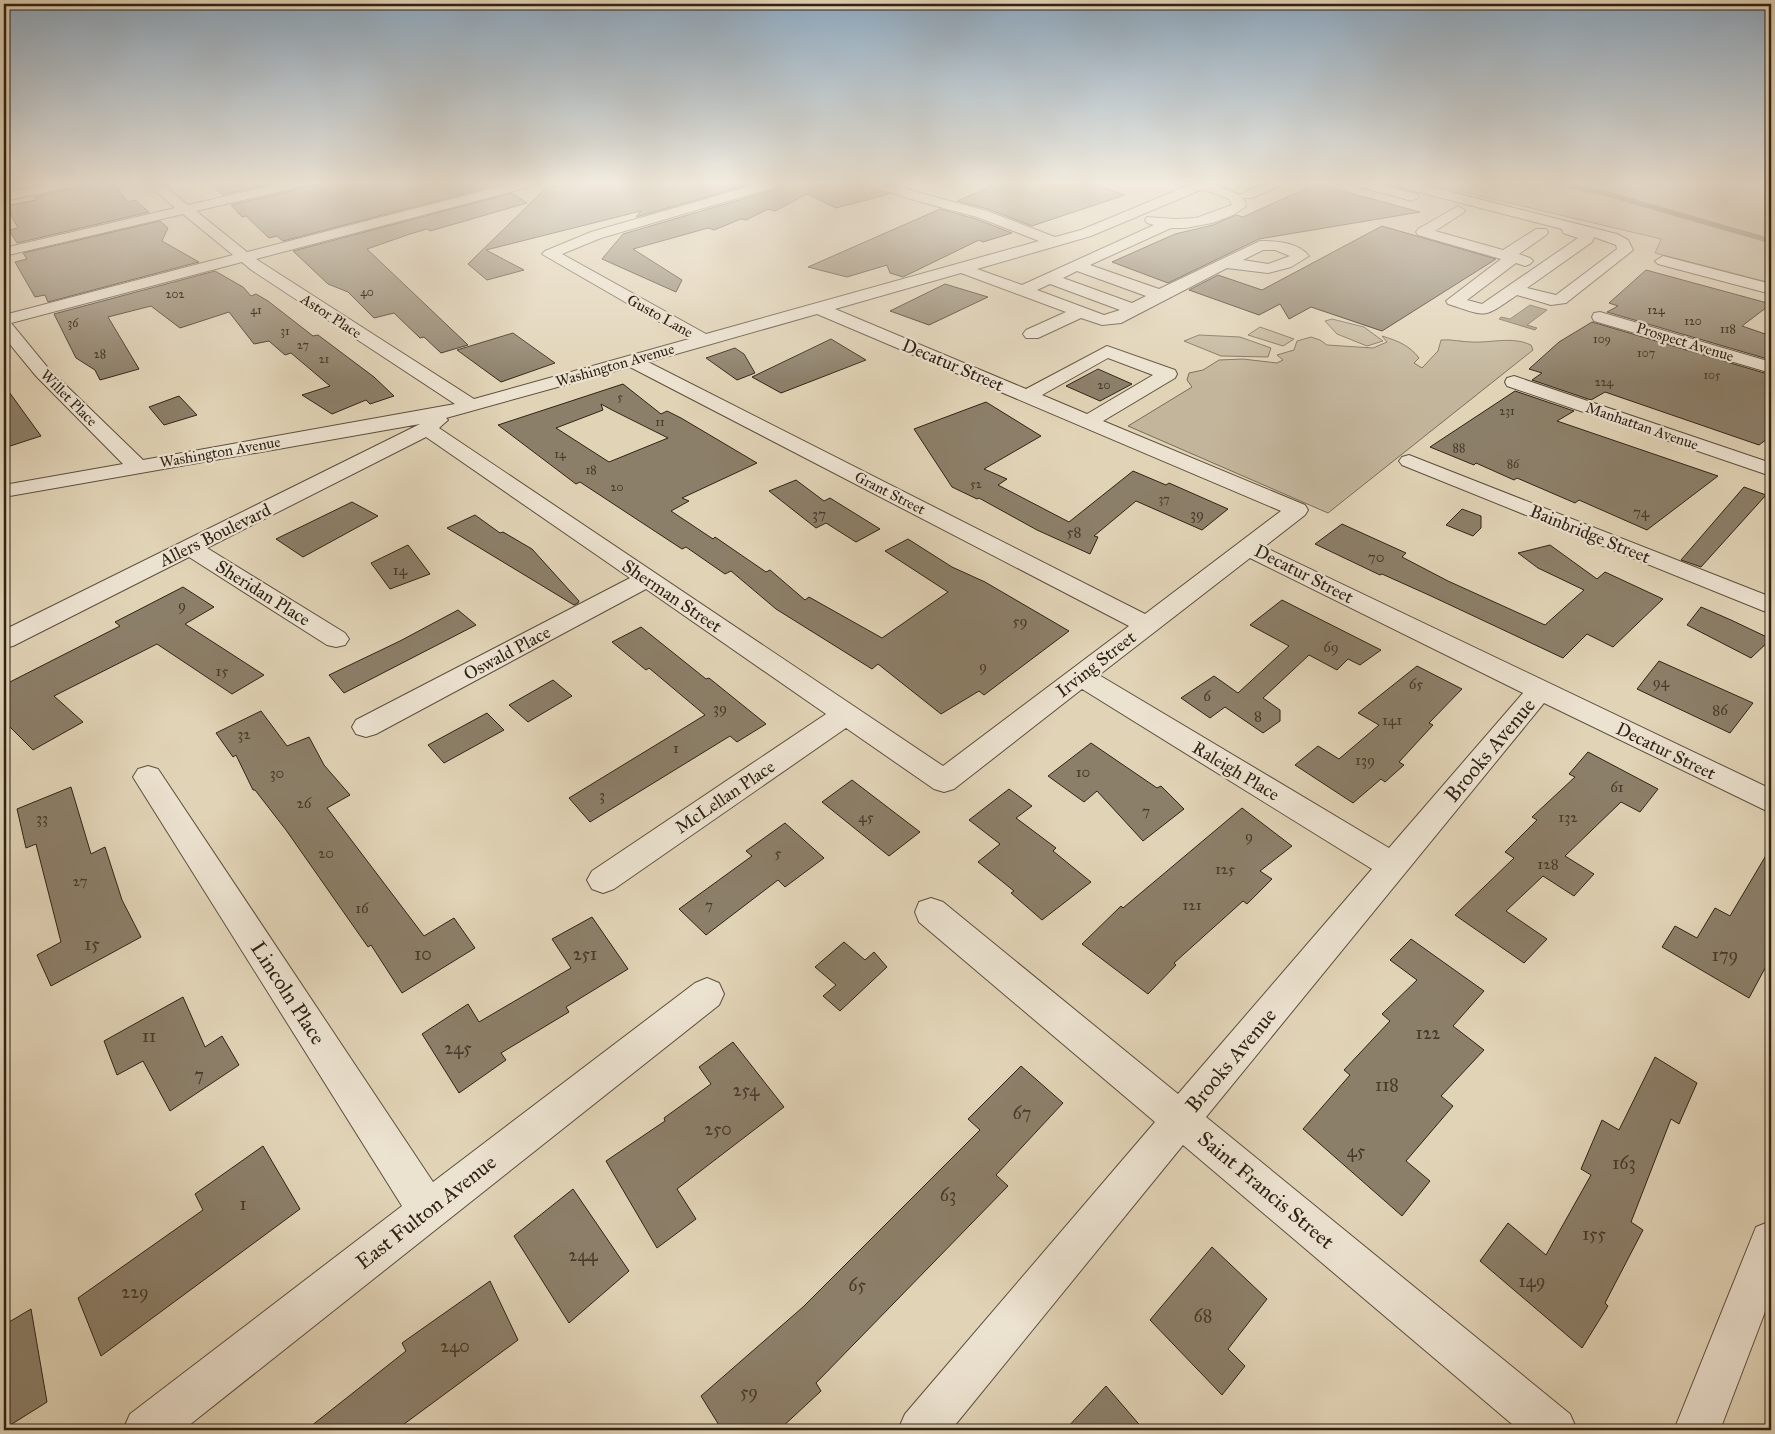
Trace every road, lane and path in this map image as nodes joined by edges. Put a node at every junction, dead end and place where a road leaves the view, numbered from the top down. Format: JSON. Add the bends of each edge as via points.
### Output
{"nodes":[{"id":1,"x":21,"y":248,"type":"edge"},
{"id":2,"x":236,"y":248,"type":"edge"},
{"id":3,"x":277,"y":248,"type":"edge"},
{"id":4,"x":565,"y":248,"type":"edge"},
{"id":5,"x":1033,"y":248,"type":"edge"},
{"id":6,"x":1116,"y":248,"type":"edge"},
{"id":7,"x":1481,"y":248,"type":"edge"},
{"id":8,"x":1521,"y":248,"type":"edge"},
{"id":9,"x":1574,"y":248,"type":"edge"},
{"id":10,"x":1625,"y":248,"type":"edge"},
{"id":11,"x":4,"y":252,"type":"edge"},
{"id":12,"x":246,"y":256,"type":"junction"},
{"id":13,"x":1510,"y":256,"type":"junction"},
{"id":14,"x":1663,"y":261,"type":"dead end"},
{"id":15,"x":1224,"y":264,"type":"dead end"},
{"id":16,"x":1077,"y":266,"type":"junction"},
{"id":17,"x":1547,"y":267,"type":"junction"},
{"id":18,"x":961,"y":268,"type":"junction"},
{"id":19,"x":1049,"y":278,"type":"junction"},
{"id":20,"x":1514,"y":289,"type":"junction"},
{"id":21,"x":1771,"y":289,"type":"edge"},
{"id":22,"x":1022,"y":291,"type":"junction"},
{"id":23,"x":1160,"y":295,"type":"junction"},
{"id":24,"x":818,"y":308,"type":"junction"},
{"id":25,"x":1133,"y":309,"type":"junction"},
{"id":26,"x":1080,"y":312,"type":"junction"},
{"id":27,"x":1600,"y":317,"type":"dead end"},
{"id":28,"x":4,"y":320,"type":"edge"},
{"id":29,"x":4,"y":326,"type":"edge"},
{"id":30,"x":1032,"y":334,"type":"dead end"},
{"id":31,"x":703,"y":340,"type":"junction"},
{"id":32,"x":633,"y":360,"type":"junction"},
{"id":33,"x":1771,"y":368,"type":"edge"},
{"id":34,"x":1514,"y":382,"type":"dead end"},
{"id":35,"x":1027,"y":396,"type":"junction"},
{"id":36,"x":471,"y":406,"type":"junction"},
{"id":37,"x":452,"y":411,"type":"junction"},
{"id":38,"x":1088,"y":422,"type":"junction"},
{"id":39,"x":426,"y":428,"type":"junction"},
{"id":40,"x":1409,"y":461,"type":"dead end"},
{"id":41,"x":138,"y":467,"type":"junction"},
{"id":42,"x":1771,"y":470,"type":"edge"},
{"id":43,"x":4,"y":491,"type":"edge"},
{"id":44,"x":190,"y":548,"type":"junction"},
{"id":45,"x":1248,"y":548,"type":"junction"},
{"id":46,"x":647,"y":580,"type":"junction"},
{"id":47,"x":1771,"y":606,"type":"edge"},
{"id":48,"x":1147,"y":625,"type":"junction"},
{"id":49,"x":336,"y":638,"type":"dead end"},
{"id":50,"x":4,"y":640,"type":"edge"},
{"id":51,"x":1080,"y":676,"type":"junction"},
{"id":52,"x":1540,"y":690,"type":"junction"},
{"id":53,"x":847,"y":714,"type":"junction"},
{"id":54,"x":366,"y":727,"type":"dead end"},
{"id":55,"x":148,"y":776,"type":"dead end"},
{"id":56,"x":944,"y":781,"type":"joint"},
{"id":57,"x":1771,"y":802,"type":"edge"},
{"id":58,"x":1392,"y":866,"type":"junction"},
{"id":59,"x":603,"y":880,"type":"dead end"},
{"id":60,"x":931,"y":912,"type":"dead end"},
{"id":61,"x":707,"y":994,"type":"dead end"},
{"id":62,"x":1181,"y":1120,"type":"junction"},
{"id":63,"x":428,"y":1210,"type":"junction"},
{"id":64,"x":1771,"y":1242,"type":"edge"},
{"id":65,"x":146,"y":1430,"type":"edge"},
{"id":66,"x":921,"y":1430,"type":"edge"},
{"id":67,"x":1554,"y":1430,"type":"edge"},
{"id":68,"x":1697,"y":1430,"type":"edge"}],
"edges":[{"from":1,"to":11,"type":"street"},
{"from":2,"to":12,"type":"street","name":"Astor Place"},
{"from":3,"to":12,"type":"street"},
{"from":4,"to":31,"type":"street","name":"Gusto Lane","via":[[550,254]]},
{"from":5,"to":18,"type":"street","name":"Washington Avenue"},
{"from":6,"to":16,"type":"street"},
{"from":7,"to":13,"type":"street"},
{"from":8,"to":13,"type":"street"},
{"from":9,"to":17,"type":"street"},
{"from":10,"to":20,"type":"street","via":[[1560,300]]},
{"from":12,"to":28,"type":"street"},
{"from":12,"to":36,"type":"street","name":"Astor Place","via":[[309,302]]},
{"from":13,"to":17,"type":"street"},
{"from":13,"to":20,"type":"street","via":[[1454,302],[1484,310]]},
{"from":14,"to":21,"type":"street"},
{"from":15,"to":23,"type":"street"},
{"from":16,"to":19,"type":"street"},
{"from":16,"to":23,"type":"street"},
{"from":17,"to":20,"type":"street"},
{"from":18,"to":22,"type":"street"},
{"from":18,"to":24,"type":"street","name":"Washington Avenue"},
{"from":19,"to":22,"type":"street"},
{"from":19,"to":25,"type":"street"},
{"from":22,"to":26,"type":"street"},
{"from":23,"to":25,"type":"street"},
{"from":24,"to":31,"type":"street","name":"Washington Avenue"},
{"from":24,"to":35,"type":"street","name":"Decatur Street"},
{"from":25,"to":26,"type":"street","via":[[1114,319],[1102,320]]},
{"from":26,"to":30,"type":"street"},
{"from":27,"to":33,"type":"street","name":"Prospect Avenue"},
{"from":29,"to":41,"type":"street","name":"Willet Place","via":[[42,372]]},
{"from":31,"to":32,"type":"street","name":"Washington Avenue"},
{"from":32,"to":36,"type":"street","name":"Washington Avenue"},
{"from":32,"to":48,"type":"street","name":"Grant Street"},
{"from":34,"to":42,"type":"street","name":"Manhattan Avenue"},
{"from":35,"to":38,"type":"street","name":"Decatur Street"},
{"from":35,"to":38,"type":"street","via":[[1107,352],[1168,374]]},
{"from":36,"to":37,"type":"street","name":"Washington Avenue"},
{"from":37,"to":39,"type":"street"},
{"from":37,"to":41,"type":"street","name":"Washington Avenue"},
{"from":38,"to":45,"type":"street","name":"Decatur Street","via":[[1297,510]]},
{"from":39,"to":44,"type":"street","name":"Allers Boulevard"},
{"from":39,"to":46,"type":"street","name":"Sherman Street"},
{"from":40,"to":47,"type":"street","name":"Bainbridge Street"},
{"from":41,"to":43,"type":"street","name":"Washington Avenue"},
{"from":44,"to":49,"type":"street","name":"Sheridan Place"},
{"from":44,"to":50,"type":"street","name":"Allers Boulevard"},
{"from":45,"to":48,"type":"street","name":"Irving Street"},
{"from":45,"to":52,"type":"street","name":"Decatur Street"},
{"from":46,"to":53,"type":"street","name":"Sherman Street"},
{"from":46,"to":54,"type":"street","name":"Oswald Place"},
{"from":48,"to":51,"type":"street","name":"Irving Street"},
{"from":51,"to":56,"type":"street","name":"Irving Street"},
{"from":51,"to":58,"type":"street","name":"Raleigh Place"},
{"from":52,"to":57,"type":"street","name":"Decatur Street"},
{"from":52,"to":58,"type":"street","name":"Brooks Avenue"},
{"from":53,"to":56,"type":"street","name":"Sherman Street"},
{"from":53,"to":59,"type":"street","name":"McLellan Place"},
{"from":55,"to":63,"type":"street","name":"Lincoln Place"},
{"from":58,"to":62,"type":"street","name":"Brooks Avenue"},
{"from":60,"to":62,"type":"street","name":"Saint Francis Street"},
{"from":61,"to":63,"type":"street","name":"East Fulton Avenue"},
{"from":62,"to":66,"type":"street","name":"Brooks Avenue"},
{"from":62,"to":67,"type":"street","name":"Saint Francis Street"},
{"from":63,"to":65,"type":"street","name":"East Fulton Avenue"},
{"from":64,"to":68,"type":"street"}]}
